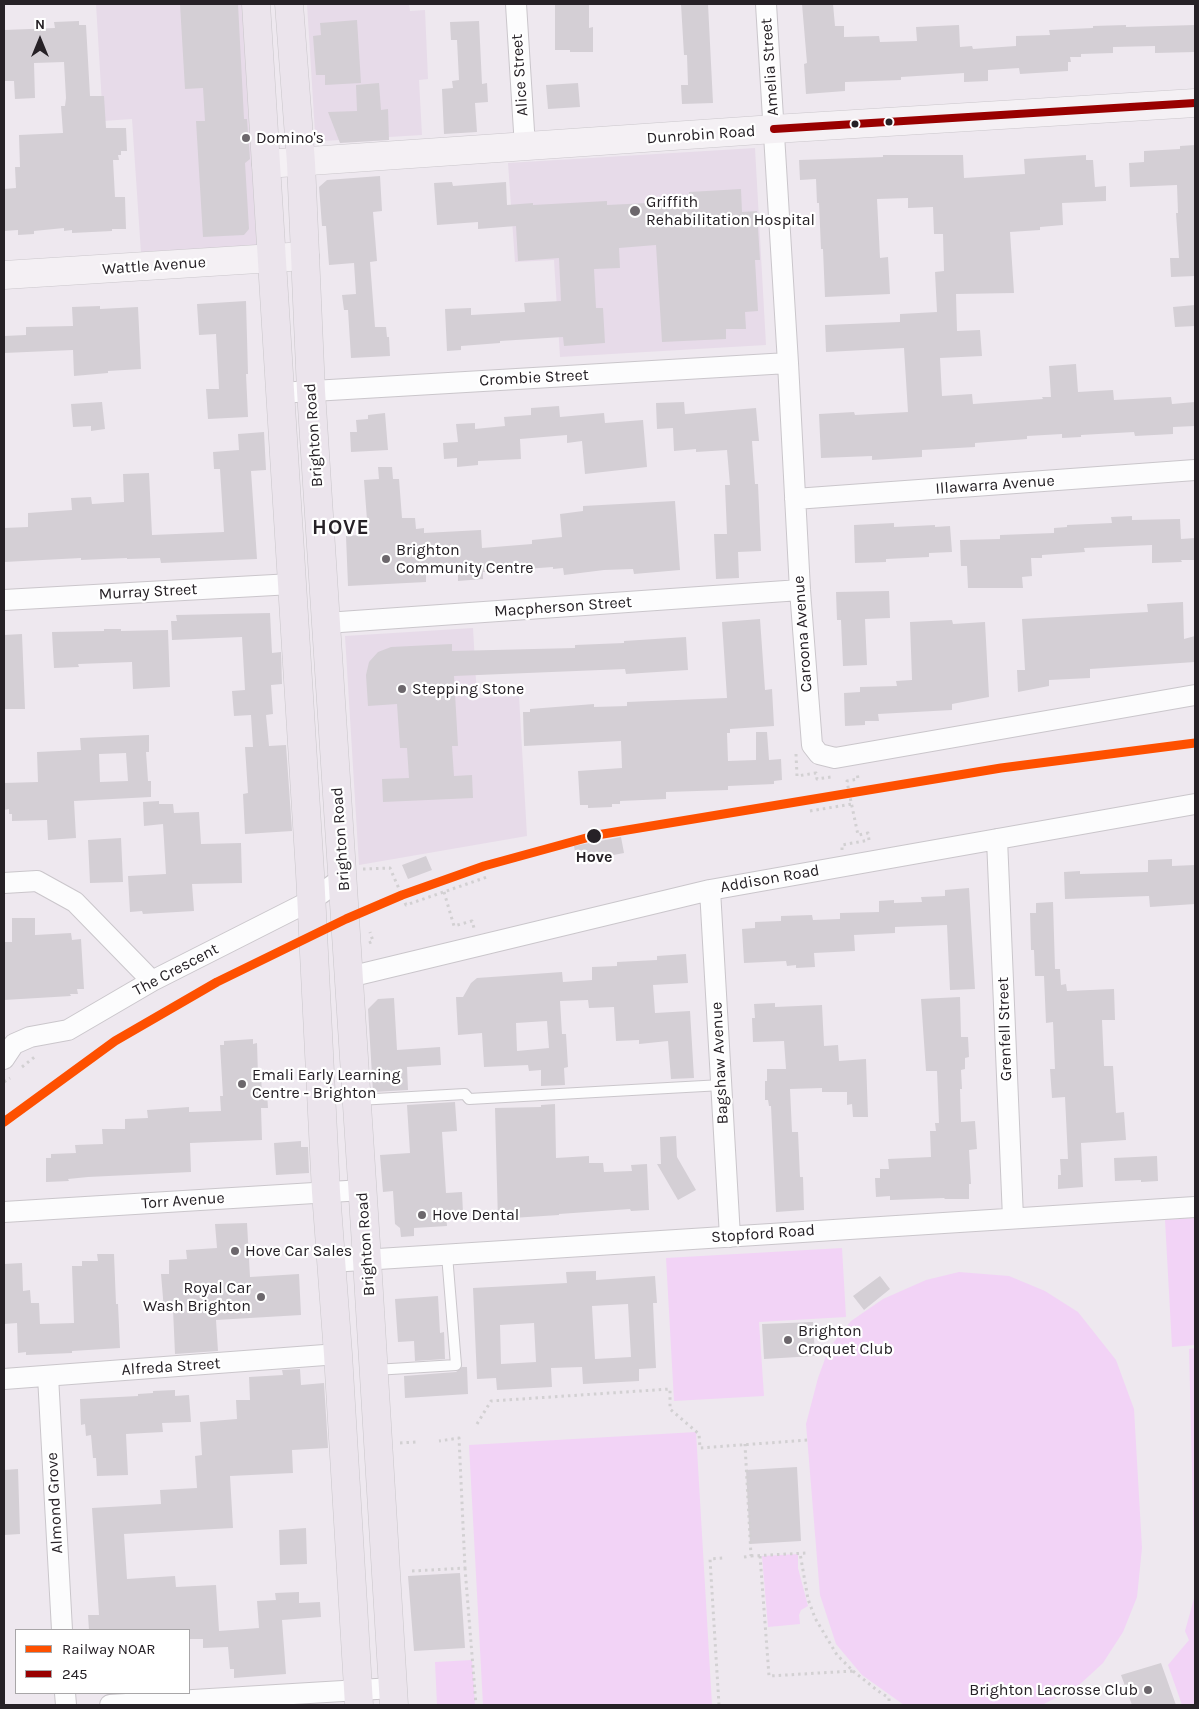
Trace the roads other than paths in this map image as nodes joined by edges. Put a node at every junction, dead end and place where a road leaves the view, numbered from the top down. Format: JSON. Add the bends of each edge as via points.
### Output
{"nodes":[{"id":1,"x":256,"y":4,"type":"edge"},
{"id":2,"x":289,"y":4,"type":"edge"},
{"id":3,"x":516,"y":4,"type":"edge"},
{"id":4,"x":766,"y":4,"type":"edge"},
{"id":5,"x":1195,"y":103,"type":"edge"},
{"id":6,"x":774,"y":130,"type":"junction"},
{"id":7,"x":525,"y":147,"type":"junction"},
{"id":8,"x":300,"y":163,"type":"junction"},
{"id":9,"x":266,"y":164,"type":"junction"},
{"id":10,"x":305,"y":256,"type":"junction"},
{"id":11,"x":272,"y":258,"type":"junction"},
{"id":12,"x":4,"y":275,"type":"edge"},
{"id":13,"x":788,"y":363,"type":"junction"},
{"id":14,"x":311,"y":392,"type":"junction"},
{"id":15,"x":279,"y":393,"type":"junction"},
{"id":16,"x":1195,"y":470,"type":"edge"},
{"id":17,"x":795,"y":499,"type":"junction"},
{"id":18,"x":292,"y":584,"type":"junction"},
{"id":19,"x":800,"y":590,"type":"junction"},
{"id":20,"x":4,"y":600,"type":"edge"},
{"id":21,"x":326,"y":623,"type":"junction"},
{"id":22,"x":1195,"y":695,"type":"edge"},
{"id":23,"x":1195,"y":804,"type":"edge"},
{"id":24,"x":997,"y":839,"type":"junction"},
{"id":25,"x":343,"y":870,"type":"junction"},
{"id":26,"x":4,"y":883,"type":"edge"},
{"id":27,"x":710,"y":890,"type":"junction"},
{"id":28,"x":312,"y":900,"type":"junction"},
{"id":29,"x":350,"y":978,"type":"junction"},
{"id":30,"x":152,"y":981,"type":"junction"},
{"id":31,"x":4,"y":1056,"type":"edge"},
{"id":32,"x":722,"y":1085,"type":"junction"},
{"id":33,"x":357,"y":1100,"type":"junction"},
{"id":34,"x":362,"y":1190,"type":"junction"},
{"id":35,"x":326,"y":1192,"type":"junction"},
{"id":36,"x":1195,"y":1207,"type":"edge"},
{"id":37,"x":4,"y":1212,"type":"edge"},
{"id":38,"x":1013,"y":1218,"type":"junction"},
{"id":39,"x":730,"y":1236,"type":"junction"},
{"id":40,"x":447,"y":1255,"type":"junction"},
{"id":41,"x":368,"y":1260,"type":"junction"},
{"id":42,"x":331,"y":1262,"type":"junction"},
{"id":43,"x":338,"y":1354,"type":"junction"},
{"id":44,"x":374,"y":1370,"type":"junction"},
{"id":45,"x":48,"y":1376,"type":"junction"},
{"id":46,"x":4,"y":1379,"type":"edge"},
{"id":47,"x":62,"y":1629,"type":"edge"},
{"id":48,"x":393,"y":1697,"type":"edge"},
{"id":49,"x":358,"y":1698,"type":"edge"},
{"id":50,"x":110,"y":1705,"type":"edge"}],
"edges":[{"from":1,"to":9,"type":"main road","name":"Brighton Road"},
{"from":2,"to":8,"type":"main road","name":"Brighton Road"},
{"from":3,"to":7,"type":"street","name":"Alice Street"},
{"from":4,"to":6,"type":"street","name":"Amelia Street"},
{"from":5,"to":6,"type":"street","name":"Dunrobin Road"},
{"from":6,"to":7,"type":"street","name":"Dunrobin Road"},
{"from":6,"to":13,"type":"street","name":"Caroona Avenue"},
{"from":7,"to":8,"type":"street","name":"Dunrobin Road"},
{"from":8,"to":9,"type":"street","name":"Dunrobin Road"},
{"from":8,"to":10,"type":"main road","name":"Brighton Road"},
{"from":9,"to":11,"type":"main road","name":"Brighton Road"},
{"from":10,"to":11,"type":"street","name":"Wattle Avenue"},
{"from":10,"to":14,"type":"main road","name":"Brighton Road"},
{"from":11,"to":12,"type":"street","name":"Wattle Avenue"},
{"from":11,"to":15,"type":"main road","name":"Brighton Road"},
{"from":13,"to":14,"type":"street","name":"Crombie Street"},
{"from":13,"to":17,"type":"street","name":"Caroona Avenue"},
{"from":14,"to":15,"type":"street","name":"Crombie Street"},
{"from":14,"to":21,"type":"main road","name":"Brighton Road"},
{"from":15,"to":18,"type":"main road","name":"Brighton Road"},
{"from":16,"to":17,"type":"street","name":"Illawarra Avenue"},
{"from":17,"to":19,"type":"street","name":"Caroona Avenue"},
{"from":18,"to":20,"type":"street","name":"Murray Street"},
{"from":18,"to":28,"type":"main road","name":"Brighton Road"},
{"from":19,"to":21,"type":"street","name":"Macpherson Street"},
{"from":19,"to":22,"type":"street","name":"Caroona Avenue","via":[[811,742],[818,754],[835,758]]},
{"from":21,"to":25,"type":"main road","name":"Brighton Road"},
{"from":23,"to":24,"type":"street","name":"Addison Road"},
{"from":24,"to":27,"type":"street","name":"Addison Road"},
{"from":24,"to":38,"type":"street","name":"Grenfell Street"},
{"from":25,"to":28,"type":"street","name":"The Crescent","via":[[337,882]]},
{"from":25,"to":29,"type":"main road","name":"Brighton Road"},
{"from":26,"to":30,"type":"street","via":[[37,882],[75,902]]},
{"from":27,"to":29,"type":"street","name":"Addison Road"},
{"from":27,"to":32,"type":"street","name":"Bagshaw Avenue"},
{"from":28,"to":30,"type":"street","name":"The Crescent"},
{"from":28,"to":35,"type":"main road","name":"Brighton Road"},
{"from":29,"to":33,"type":"main road","name":"Brighton Road"},
{"from":30,"to":31,"type":"street","name":"The Crescent","via":[[68,1030],[30,1037],[14,1044]]},
{"from":32,"to":33,"type":"lane","via":[[469,1099],[465,1094]]},
{"from":32,"to":39,"type":"street","name":"Bagshaw Avenue"},
{"from":33,"to":34,"type":"main road","name":"Brighton Road"},
{"from":34,"to":35,"type":"street","name":"Torr Avenue"},
{"from":34,"to":41,"type":"main road","name":"Brighton Road"},
{"from":35,"to":37,"type":"street","name":"Torr Avenue"},
{"from":35,"to":42,"type":"main road","name":"Brighton Road"},
{"from":36,"to":38,"type":"street","name":"Stopford Road"},
{"from":38,"to":39,"type":"street","name":"Stopford Road"},
{"from":39,"to":40,"type":"street","name":"Stopford Road"},
{"from":40,"to":41,"type":"street","name":"Stopford Road"},
{"from":40,"to":44,"type":"lane","via":[[456,1364]]},
{"from":41,"to":42,"type":"street","name":"Stopford Road"},
{"from":41,"to":44,"type":"main road","name":"Brighton Road"},
{"from":42,"to":43,"type":"main road","name":"Brighton Road"},
{"from":43,"to":45,"type":"street","name":"Alfreda Street"},
{"from":43,"to":49,"type":"main road","name":"Brighton Road"},
{"from":44,"to":48,"type":"main road","name":"Brighton Road"},
{"from":45,"to":46,"type":"street","name":"Alfreda Street"},
{"from":45,"to":47,"type":"street","name":"Almond Grove"},
{"from":48,"to":49,"type":"street"},
{"from":49,"to":50,"type":"street"}]}
